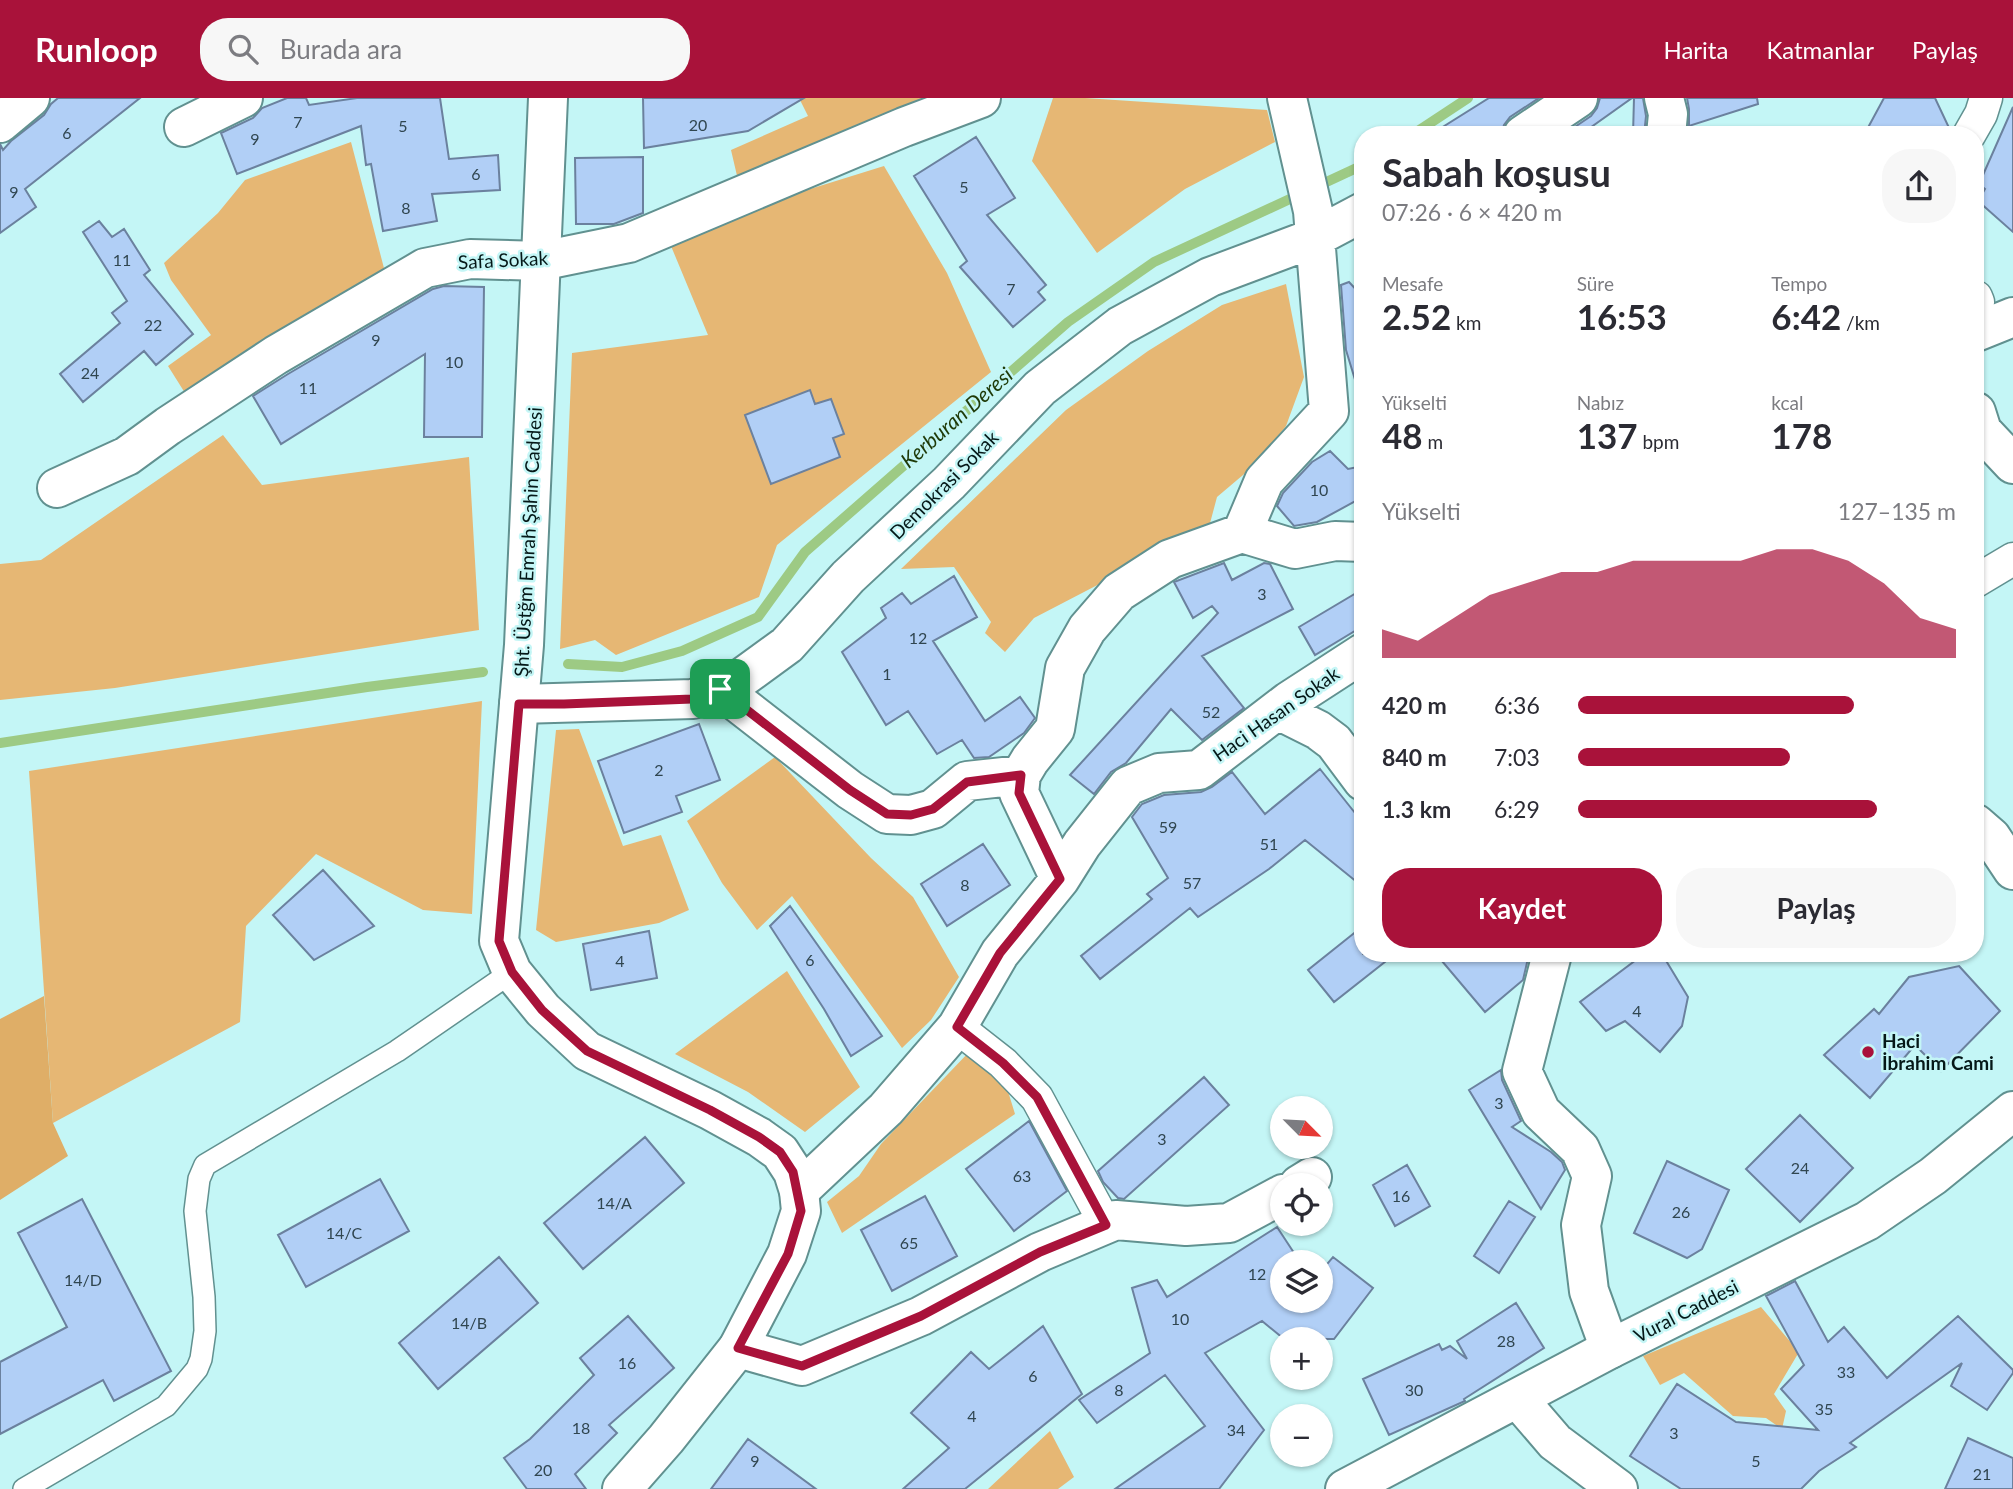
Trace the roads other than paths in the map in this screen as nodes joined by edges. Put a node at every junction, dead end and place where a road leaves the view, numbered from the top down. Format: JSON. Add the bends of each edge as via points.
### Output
{"nodes":[{"id":1,"x":243,"y":98,"type":"edge"},
{"id":2,"x":548,"y":98,"type":"edge"},
{"id":3,"x":981,"y":98,"type":"edge"},
{"id":4,"x":1287,"y":98,"type":"edge"},
{"id":5,"x":1578,"y":98,"type":"edge"},
{"id":6,"x":1664,"y":98,"type":"edge"},
{"id":7,"x":1986,"y":98,"type":"edge"},
{"id":8,"x":1536,"y":126,"type":"edge"},
{"id":9,"x":1667,"y":126,"type":"edge"},
{"id":10,"x":1974,"y":126,"type":"edge"},
{"id":11,"x":184,"y":127,"type":"dead end"},
{"id":12,"x":1354,"y":214,"type":"edge"},
{"id":13,"x":1313,"y":225,"type":"junction"},
{"id":14,"x":541,"y":261,"type":"junction"},
{"id":15,"x":2013,"y":317,"type":"edge"},
{"id":16,"x":1984,"y":329,"type":"edge"},
{"id":17,"x":1984,"y":432,"type":"edge"},
{"id":18,"x":2013,"y":464,"type":"edge"},
{"id":19,"x":57,"y":488,"type":"dead end"},
{"id":20,"x":1242,"y":533,"type":"junction"},
{"id":21,"x":1354,"y":542,"type":"edge"},
{"id":22,"x":2013,"y":559,"type":"edge"},
{"id":23,"x":1984,"y":576,"type":"edge"},
{"id":24,"x":1354,"y":659,"type":"edge"},
{"id":25,"x":720,"y":689,"type":"junction"},
{"id":26,"x":519,"y":704,"type":"junction"},
{"id":27,"x":1278,"y":710,"type":"junction"},
{"id":28,"x":1354,"y":769,"type":"edge"},
{"id":29,"x":1021,"y":775,"type":"junction"},
{"id":30,"x":1984,"y":831,"type":"edge"},
{"id":31,"x":2013,"y":870,"type":"edge"},
{"id":32,"x":1060,"y":879,"type":"junction"},
{"id":33,"x":1550,"y":962,"type":"edge"},
{"id":34,"x":512,"y":972,"type":"junction"},
{"id":35,"x":957,"y":1027,"type":"junction"},
{"id":36,"x":2013,"y":1111,"type":"edge"},
{"id":37,"x":799,"y":1191,"type":"junction"},
{"id":38,"x":1270,"y":1200,"type":"edge"},
{"id":39,"x":1106,"y":1225,"type":"junction"},
{"id":40,"x":738,"y":1348,"type":"junction"},
{"id":41,"x":1610,"y":1349,"type":"junction"},
{"id":42,"x":1518,"y":1398,"type":"junction"},
{"id":43,"x":24,"y":1489,"type":"edge"},
{"id":44,"x":622,"y":1489,"type":"edge"},
{"id":45,"x":1345,"y":1489,"type":"edge"},
{"id":46,"x":1618,"y":1489,"type":"edge"}],
"edges":[{"from":1,"to":11,"type":"street"},
{"from":2,"to":14,"type":"street","name":"Şht. Üstğm Emrah Şahin Caddesi"},
{"from":3,"to":14,"type":"street","name":"Safa Sokak","via":[[629,243]]},
{"from":4,"to":13,"type":"street"},
{"from":5,"to":8,"type":"street"},
{"from":6,"to":9,"type":"street"},
{"from":7,"to":10,"type":"street"},
{"from":12,"to":13,"type":"street","name":"Demokrasi Sokak"},
{"from":13,"to":20,"type":"street","via":[[1329,411],[1264,481]]},
{"from":13,"to":25,"type":"street","name":"Demokrasi Sokak","via":[[1120,326],[1040,388],[949,483],[848,577],[788,645]]},
{"from":14,"to":19,"type":"street","name":"Safa Sokak","via":[[470,259],[425,268],[276,355],[127,456]]},
{"from":14,"to":26,"type":"street","name":"Şht. Üstğm Emrah Şahin Caddesi"},
{"from":15,"to":16,"type":"street"},
{"from":17,"to":18,"type":"street"},
{"from":20,"to":21,"type":"street","via":[[1295,549]]},
{"from":20,"to":29,"type":"street","via":[[1170,559],[1119,592],[1087,629],[1065,668],[1055,729]]},
{"from":22,"to":23,"type":"street"},
{"from":24,"to":27,"type":"street","name":"Haci Hasan Sokak"},
{"from":25,"to":26,"type":"street","name":"Demokrasi Sokak","via":[[692,699]]},
{"from":25,"to":29,"type":"street","via":[[887,814],[911,815],[933,809],[967,782]]},
{"from":26,"to":34,"type":"street","name":"Şht. Üstğm Emrah Şahin Caddesi","via":[[499,941]]},
{"from":27,"to":28,"type":"street","via":[[1334,742]]},
{"from":27,"to":32,"type":"street","name":"Haci Hasan Sokak","via":[[1199,770],[1159,773],[1128,786]]},
{"from":29,"to":32,"type":"street","via":[[1019,793]]},
{"from":30,"to":31,"type":"street"},
{"from":32,"to":35,"type":"street","name":"Haci Hasan Sokak","via":[[1000,953]]},
{"from":33,"to":41,"type":"street","via":[[1522,1071],[1541,1112],[1580,1149],[1592,1176],[1581,1226],[1589,1291]]},
{"from":34,"to":37,"type":"street","name":"Şht. Üstğm Emrah Şahin Caddesi","via":[[542,1010],[587,1051],[710,1110],[780,1152]]},
{"from":34,"to":43,"type":"lane","via":[[397,1051],[205,1165],[194,1211],[205,1331],[197,1369],[166,1406]]},
{"from":35,"to":37,"type":"street","name":"Haci Hasan Sokak","via":[[887,1109]]},
{"from":35,"to":39,"type":"street","via":[[1037,1097]]},
{"from":36,"to":41,"type":"street","name":"Vural Caddesi","via":[[1933,1176],[1867,1221]]},
{"from":37,"to":40,"type":"street","name":"Şht. Üstğm Emrah Şahin Caddesi","via":[[801,1211],[788,1254]]},
{"from":38,"to":39,"type":"street","via":[[1229,1223],[1186,1226],[1116,1220]]},
{"from":39,"to":40,"type":"street","via":[[1040,1252],[921,1316],[802,1366]]},
{"from":40,"to":44,"type":"street","name":"Şht. Üstğm Emrah Şahin Caddesi"},
{"from":41,"to":42,"type":"street","name":"Vural Caddesi"},
{"from":42,"to":45,"type":"street","name":"Vural Caddesi"},
{"from":42,"to":46,"type":"street","via":[[1555,1442]]}]}
